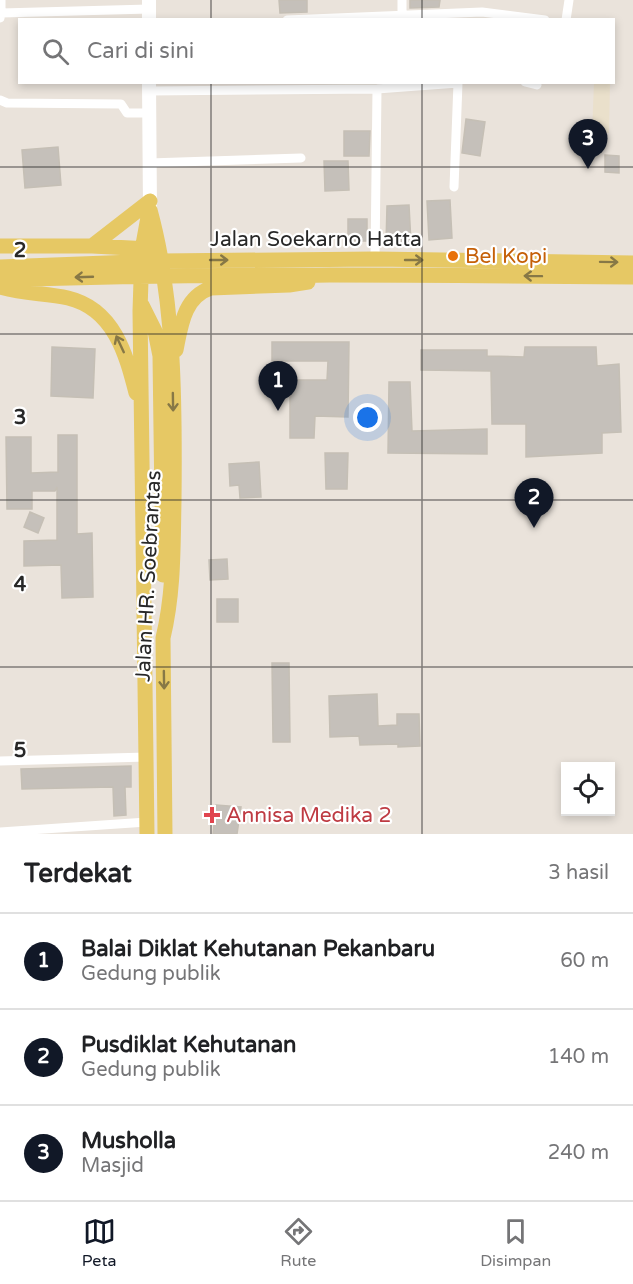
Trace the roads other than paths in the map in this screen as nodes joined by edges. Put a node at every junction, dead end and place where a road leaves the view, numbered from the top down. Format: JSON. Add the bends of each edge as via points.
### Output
{"nodes":[{"id":1,"x":1,"y":0,"type":"edge"},
{"id":2,"x":402,"y":0,"type":"edge"},
{"id":3,"x":569,"y":0,"type":"edge"},
{"id":4,"x":149,"y":10,"type":"edge"},
{"id":5,"x":1,"y":13,"type":"edge"},
{"id":6,"x":402,"y":15,"type":"junction"},
{"id":7,"x":0,"y":18,"type":"edge"},
{"id":8,"x":333,"y":18,"type":"edge"},
{"id":9,"x":529,"y":18,"type":"edge"},
{"id":10,"x":567,"y":18,"type":"edge"},
{"id":11,"x":444,"y":84,"type":"edge"},
{"id":12,"x":458,"y":84,"type":"edge"},
{"id":13,"x":533,"y":84,"type":"edge"},
{"id":14,"x":537,"y":85,"type":"dead end"},
{"id":15,"x":149,"y":87,"type":"edge"},
{"id":16,"x":377,"y":89,"type":"junction"},
{"id":17,"x":0,"y":100,"type":"edge"},
{"id":18,"x":148,"y":113,"type":"junction"},
{"id":19,"x":301,"y":158,"type":"dead end"},
{"id":20,"x":149,"y":164,"type":"junction"},
{"id":21,"x":454,"y":187,"type":"dead end"},
{"id":22,"x":150,"y":205,"type":"junction"},
{"id":23,"x":0,"y":246,"type":"edge"},
{"id":24,"x":92,"y":246,"type":"junction"},
{"id":25,"x":0,"y":257,"type":"edge"},
{"id":26,"x":375,"y":259,"type":"junction"},
{"id":27,"x":142,"y":262,"type":"junction"},
{"id":28,"x":161,"y":262,"type":"junction"},
{"id":29,"x":633,"y":263,"type":"edge"},
{"id":30,"x":0,"y":267,"type":"edge"},
{"id":31,"x":340,"y":274,"type":"junction"},
{"id":32,"x":633,"y":277,"type":"edge"},
{"id":33,"x":0,"y":280,"type":"edge"},
{"id":34,"x":0,"y":287,"type":"edge"},
{"id":35,"x":166,"y":360,"type":"junction"},
{"id":36,"x":142,"y":420,"type":"junction"},
{"id":37,"x":147,"y":758,"type":"junction"},
{"id":38,"x":0,"y":761,"type":"edge"},
{"id":39,"x":147,"y":828,"type":"edge"},
{"id":40,"x":6,"y":833,"type":"edge"},
{"id":41,"x":165,"y":834,"type":"edge"}],
"edges":[{"from":1,"to":5,"type":"street"},
{"from":2,"to":6,"type":"street"},
{"from":3,"to":10,"type":"street"},
{"from":4,"to":5,"type":"street"},
{"from":5,"to":7,"type":"street"},
{"from":6,"to":8,"type":"street"},
{"from":6,"to":9,"type":"street","via":[[482,12]]},
{"from":11,"to":16,"type":"street"},
{"from":12,"to":21,"type":"street"},
{"from":13,"to":14,"type":"street"},
{"from":15,"to":16,"type":"street"},
{"from":15,"to":18,"type":"main road"},
{"from":16,"to":26,"type":"street"},
{"from":17,"to":18,"type":"street","via":[[121,104],[127,113]]},
{"from":18,"to":20,"type":"main road"},
{"from":19,"to":20,"type":"street"},
{"from":20,"to":22,"type":"main road"},
{"from":22,"to":24,"type":"main road"},
{"from":22,"to":27,"type":"main road","name":"Jalan HR. Soebrantas"},
{"from":22,"to":28,"type":"main road","name":"Jalan HR. Soebrantas"},
{"from":23,"to":24,"type":"main road"},
{"from":24,"to":27,"type":"main road"},
{"from":25,"to":35,"type":"main road","via":[[72,258],[113,273],[131,288],[146,311]]},
{"from":28,"to":26,"type":"main road","name":"Jalan Soekarno Hatta","one_way":true},
{"from":26,"to":29,"type":"main road","name":"Jalan Soekarno Hatta","one_way":true},
{"from":27,"to":28,"type":"main road","name":"Jalan Soekarno Hatta"},
{"from":27,"to":30,"type":"main road","name":"Jalan Soekarno Hatta"},
{"from":27,"to":33,"type":"main road","name":"Jalan Soekarno Hatta","one_way":true},
{"from":27,"to":36,"type":"main road","name":"Jalan HR. Soebrantas"},
{"from":28,"to":31,"type":"main road","name":"Jalan Soekarno Hatta"},
{"from":28,"to":35,"type":"main road","name":"Jalan HR. Soebrantas"},
{"from":32,"to":31,"type":"main road","name":"Jalan Soekarno Hatta","one_way":true},
{"from":31,"to":35,"type":"main road","via":[[289,285],[199,292]]},
{"from":36,"to":34,"type":"main road","one_way":true,"via":[[127,358],[105,318],[88,305],[69,298]]},
{"from":35,"to":41,"type":"main road","name":"Jalan HR. Soebrantas","one_way":true,"via":[[174,458],[172,580],[163,638]]},
{"from":36,"to":37,"type":"main road","name":"Jalan HR. Soebrantas"},
{"from":37,"to":38,"type":"street"},
{"from":37,"to":39,"type":"main road","name":"Jalan HR. Soebrantas"},
{"from":39,"to":40,"type":"street"}]}
